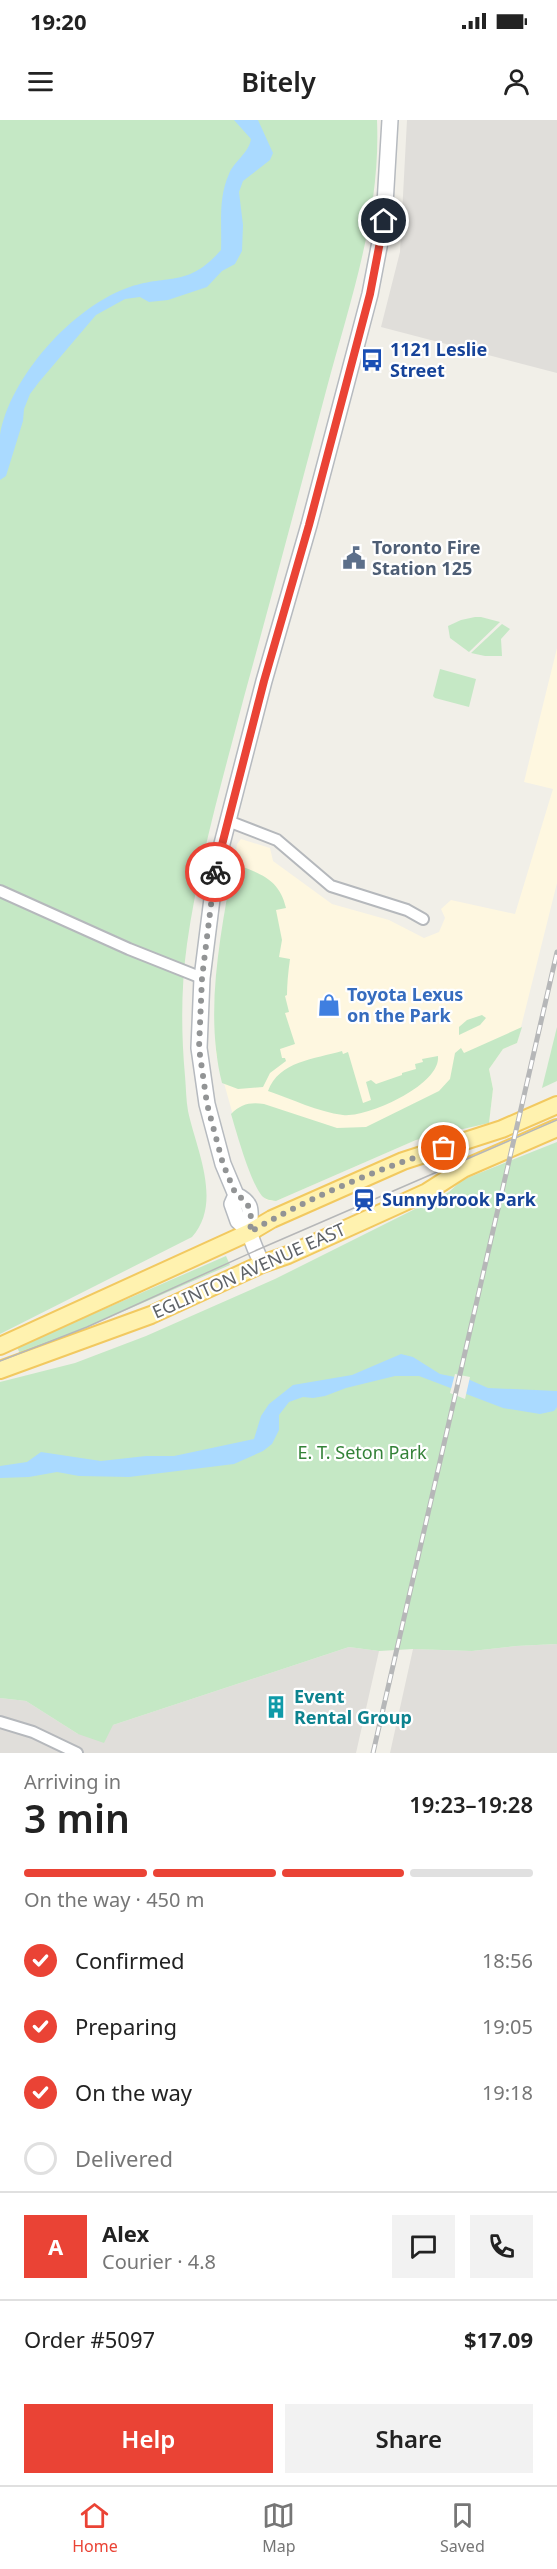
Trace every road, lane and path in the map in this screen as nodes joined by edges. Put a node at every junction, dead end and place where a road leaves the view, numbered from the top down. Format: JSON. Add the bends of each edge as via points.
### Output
{"nodes":[{"id":1,"x":390,"y":120,"type":"edge"},
{"id":2,"x":228,"y":821,"type":"junction"},
{"id":3,"x":0,"y":891,"type":"edge"},
{"id":4,"x":423,"y":919,"type":"dead end"},
{"id":5,"x":202,"y":978,"type":"junction"},
{"id":6,"x":557,"y":1105,"type":"edge"},
{"id":7,"x":557,"y":1128,"type":"edge"},
{"id":8,"x":250,"y":1232,"type":"junction"},
{"id":9,"x":262,"y":1264,"type":"junction"},
{"id":10,"x":0,"y":1346,"type":"edge"},
{"id":11,"x":0,"y":1370,"type":"edge"},
{"id":12,"x":0,"y":1722,"type":"edge"},
{"id":13,"x":77,"y":1753,"type":"edge"}],
"edges":[{"from":1,"to":2,"type":"main road","via":[[384,221],[370,294]]},
{"from":2,"to":4,"type":"street","via":[[277,840],[331,886],[407,910]]},
{"from":2,"to":5,"type":"main road","via":[[216,867]]},
{"from":3,"to":5,"type":"street"},
{"from":5,"to":8,"type":"main road","via":[[199,1048],[207,1104],[236,1195],[232,1204],[238,1221]]},
{"from":6,"to":8,"type":"main road","name":"EGLINTON AVENUE EAST","via":[[502,1129],[403,1161]]},
{"from":7,"to":9,"type":"main road","name":"EGLINTON AVENUE EAST","via":[[463,1169],[427,1192],[327,1239]]},
{"from":8,"to":9,"type":"main road"},
{"from":8,"to":10,"type":"main road","name":"EGLINTON AVENUE EAST"},
{"from":9,"to":11,"type":"main road","name":"EGLINTON AVENUE EAST","via":[[151,1315]]},
{"from":12,"to":13,"type":"street","via":[[33,1731]]}]}
